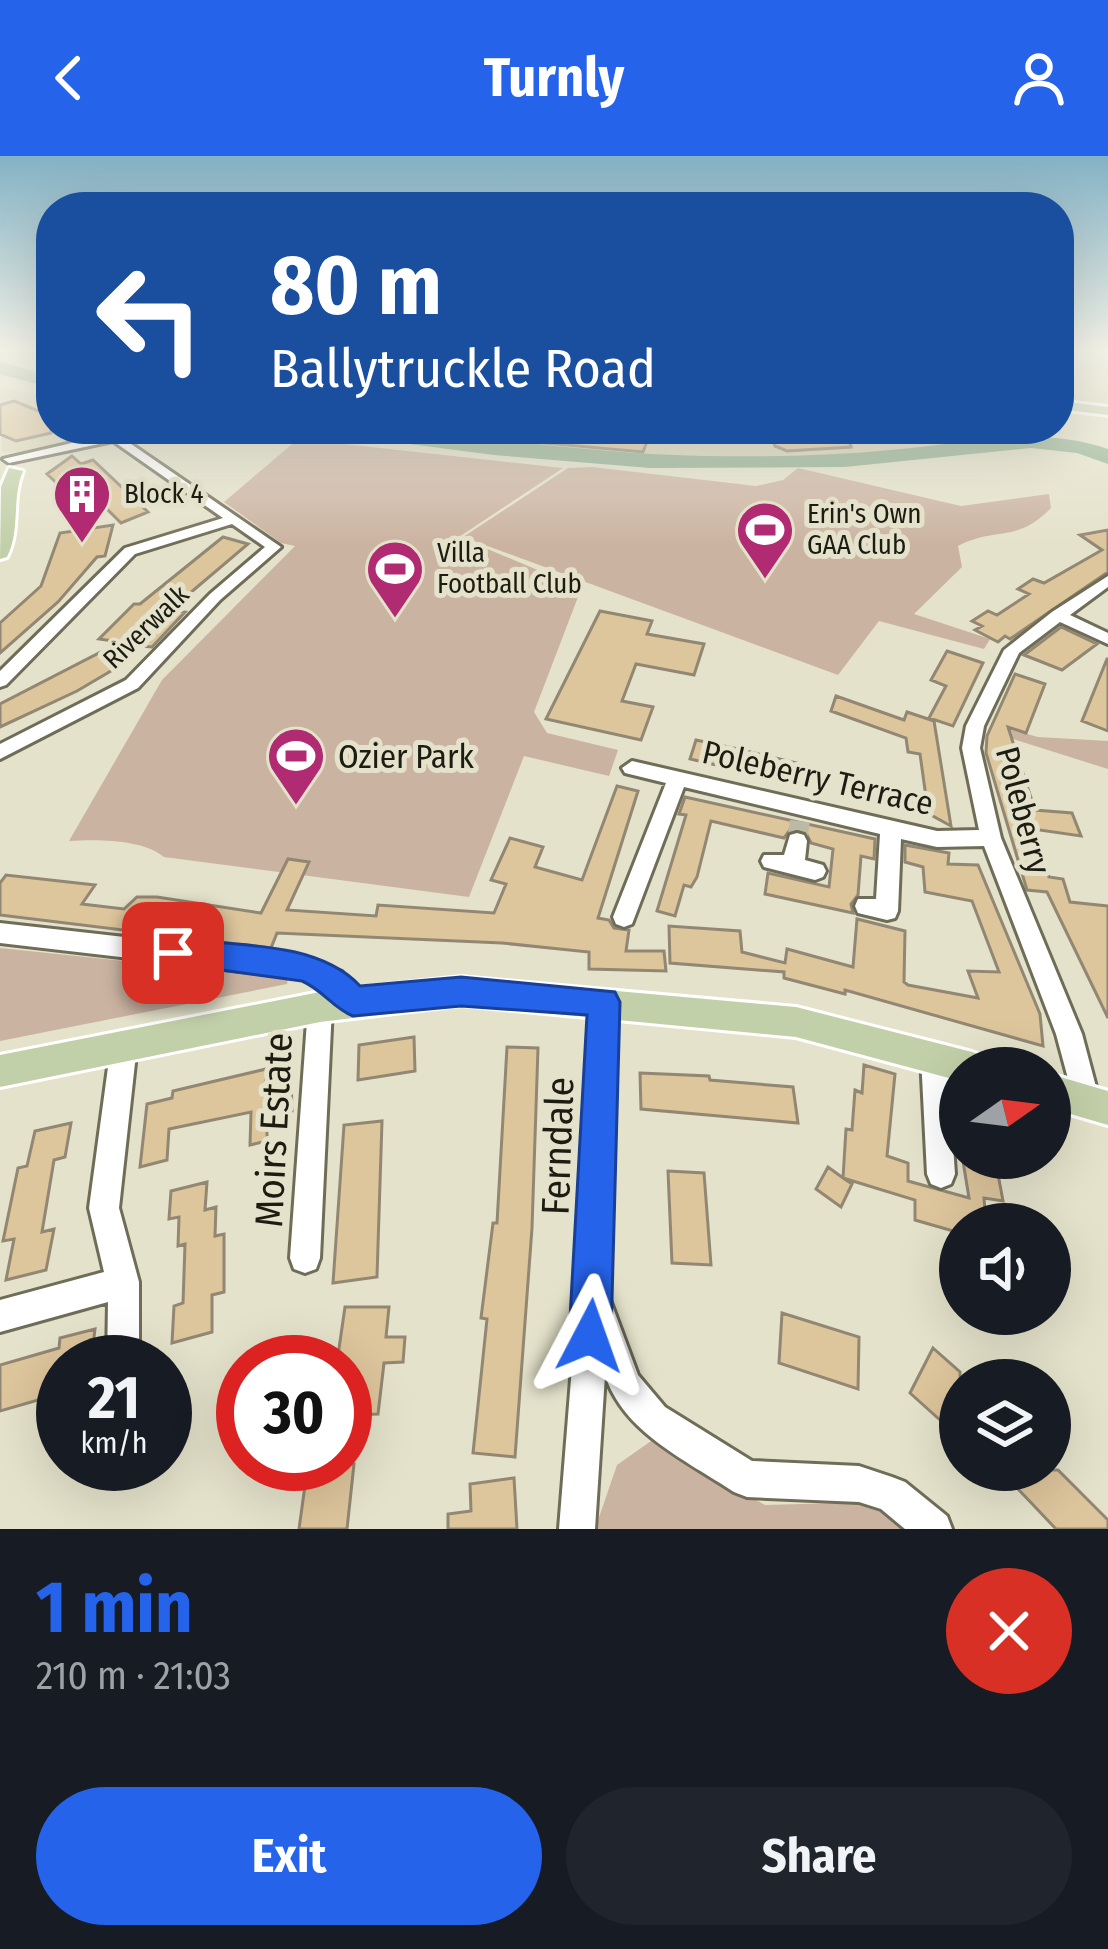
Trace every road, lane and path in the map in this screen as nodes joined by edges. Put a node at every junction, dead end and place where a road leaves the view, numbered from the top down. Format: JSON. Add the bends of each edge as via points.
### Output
{"nodes":[{"id":1,"x":83,"y":444,"type":"edge"},
{"id":2,"x":126,"y":444,"type":"edge"},
{"id":3,"x":6,"y":469,"type":"edge"},
{"id":4,"x":232,"y":519,"type":"junction"},
{"id":5,"x":0,"y":553,"type":"edge"},
{"id":6,"x":1108,"y":580,"type":"edge"},
{"id":7,"x":1058,"y":614,"type":"junction"},
{"id":8,"x":1108,"y":638,"type":"edge"},
{"id":9,"x":0,"y":681,"type":"edge"},
{"id":10,"x":0,"y":752,"type":"edge"},
{"id":11,"x":632,"y":768,"type":"dead end"},
{"id":12,"x":677,"y":778,"type":"junction"},
{"id":13,"x":800,"y":823,"type":"junction"},
{"id":14,"x":891,"y":828,"type":"junction"},
{"id":15,"x":991,"y":838,"type":"junction"},
{"id":16,"x":793,"y":866,"type":"dead end"},
{"id":17,"x":866,"y":906,"type":"dead end"},
{"id":18,"x":624,"y":917,"type":"dead end"},
{"id":19,"x":0,"y":933,"type":"edge"},
{"id":20,"x":604,"y":1002,"type":"junction"},
{"id":21,"x":336,"y":1004,"type":"junction"},
{"id":22,"x":124,"y":1045,"type":"junction"},
{"id":23,"x":934,"y":1057,"type":"junction"},
{"id":24,"x":939,"y":1058,"type":"edge"},
{"id":25,"x":0,"y":1071,"type":"edge"},
{"id":26,"x":1097,"y":1105,"type":"edge"},
{"id":27,"x":939,"y":1141,"type":"edge"},
{"id":28,"x":304,"y":1258,"type":"dead end"},
{"id":29,"x":123,"y":1282,"type":"junction"},
{"id":30,"x":594,"y":1292,"type":"junction"},
{"id":31,"x":0,"y":1316,"type":"edge"},
{"id":32,"x":123,"y":1335,"type":"edge"},
{"id":33,"x":577,"y":1529,"type":"edge"},
{"id":34,"x":934,"y":1529,"type":"edge"}],
"edges":[{"from":1,"to":3,"type":"street","name":"Riverwalk"},
{"from":2,"to":4,"type":"street","name":"Riverwalk"},
{"from":3,"to":5,"type":"main road","via":[[12,520]]},
{"from":4,"to":9,"type":"street","name":"Riverwalk","via":[[130,551]]},
{"from":4,"to":10,"type":"street","name":"Riverwalk","via":[[274,547],[132,684]]},
{"from":6,"to":7,"type":"street","name":"Poleberry"},
{"from":7,"to":8,"type":"street"},
{"from":7,"to":15,"type":"street","name":"Poleberry","via":[[1009,654],[975,726],[972,755]]},
{"from":11,"to":12,"type":"street","name":"Poleberry Terrace"},
{"from":12,"to":13,"type":"street","name":"Poleberry Terrace"},
{"from":12,"to":18,"type":"street"},
{"from":13,"to":14,"type":"street","name":"Poleberry Terrace"},
{"from":13,"to":16,"type":"street"},
{"from":14,"to":15,"type":"street","name":"Poleberry Terrace","via":[[938,839]]},
{"from":14,"to":17,"type":"street","via":[[887,911]]},
{"from":15,"to":26,"type":"street","name":"Poleberry"},
{"from":19,"to":21,"type":"street","via":[[303,968],[333,980]]},
{"from":20,"to":21,"type":"main road","via":[[461,991]]},
{"from":20,"to":23,"type":"main road","via":[[796,1022]]},
{"from":20,"to":30,"type":"street","name":"Ferndale"},
{"from":21,"to":22,"type":"main road"},
{"from":21,"to":28,"type":"street","name":"Moirs Estate"},
{"from":22,"to":25,"type":"main road"},
{"from":22,"to":29,"type":"street","via":[[104,1198]]},
{"from":23,"to":24,"type":"main road"},
{"from":23,"to":27,"type":"street"},
{"from":29,"to":31,"type":"street"},
{"from":29,"to":32,"type":"street"},
{"from":30,"to":33,"type":"street","name":"Ferndale"},
{"from":30,"to":34,"type":"street","name":"Ferndale","via":[[625,1385],[653,1419],[747,1479],[860,1484],[892,1495]]}]}
